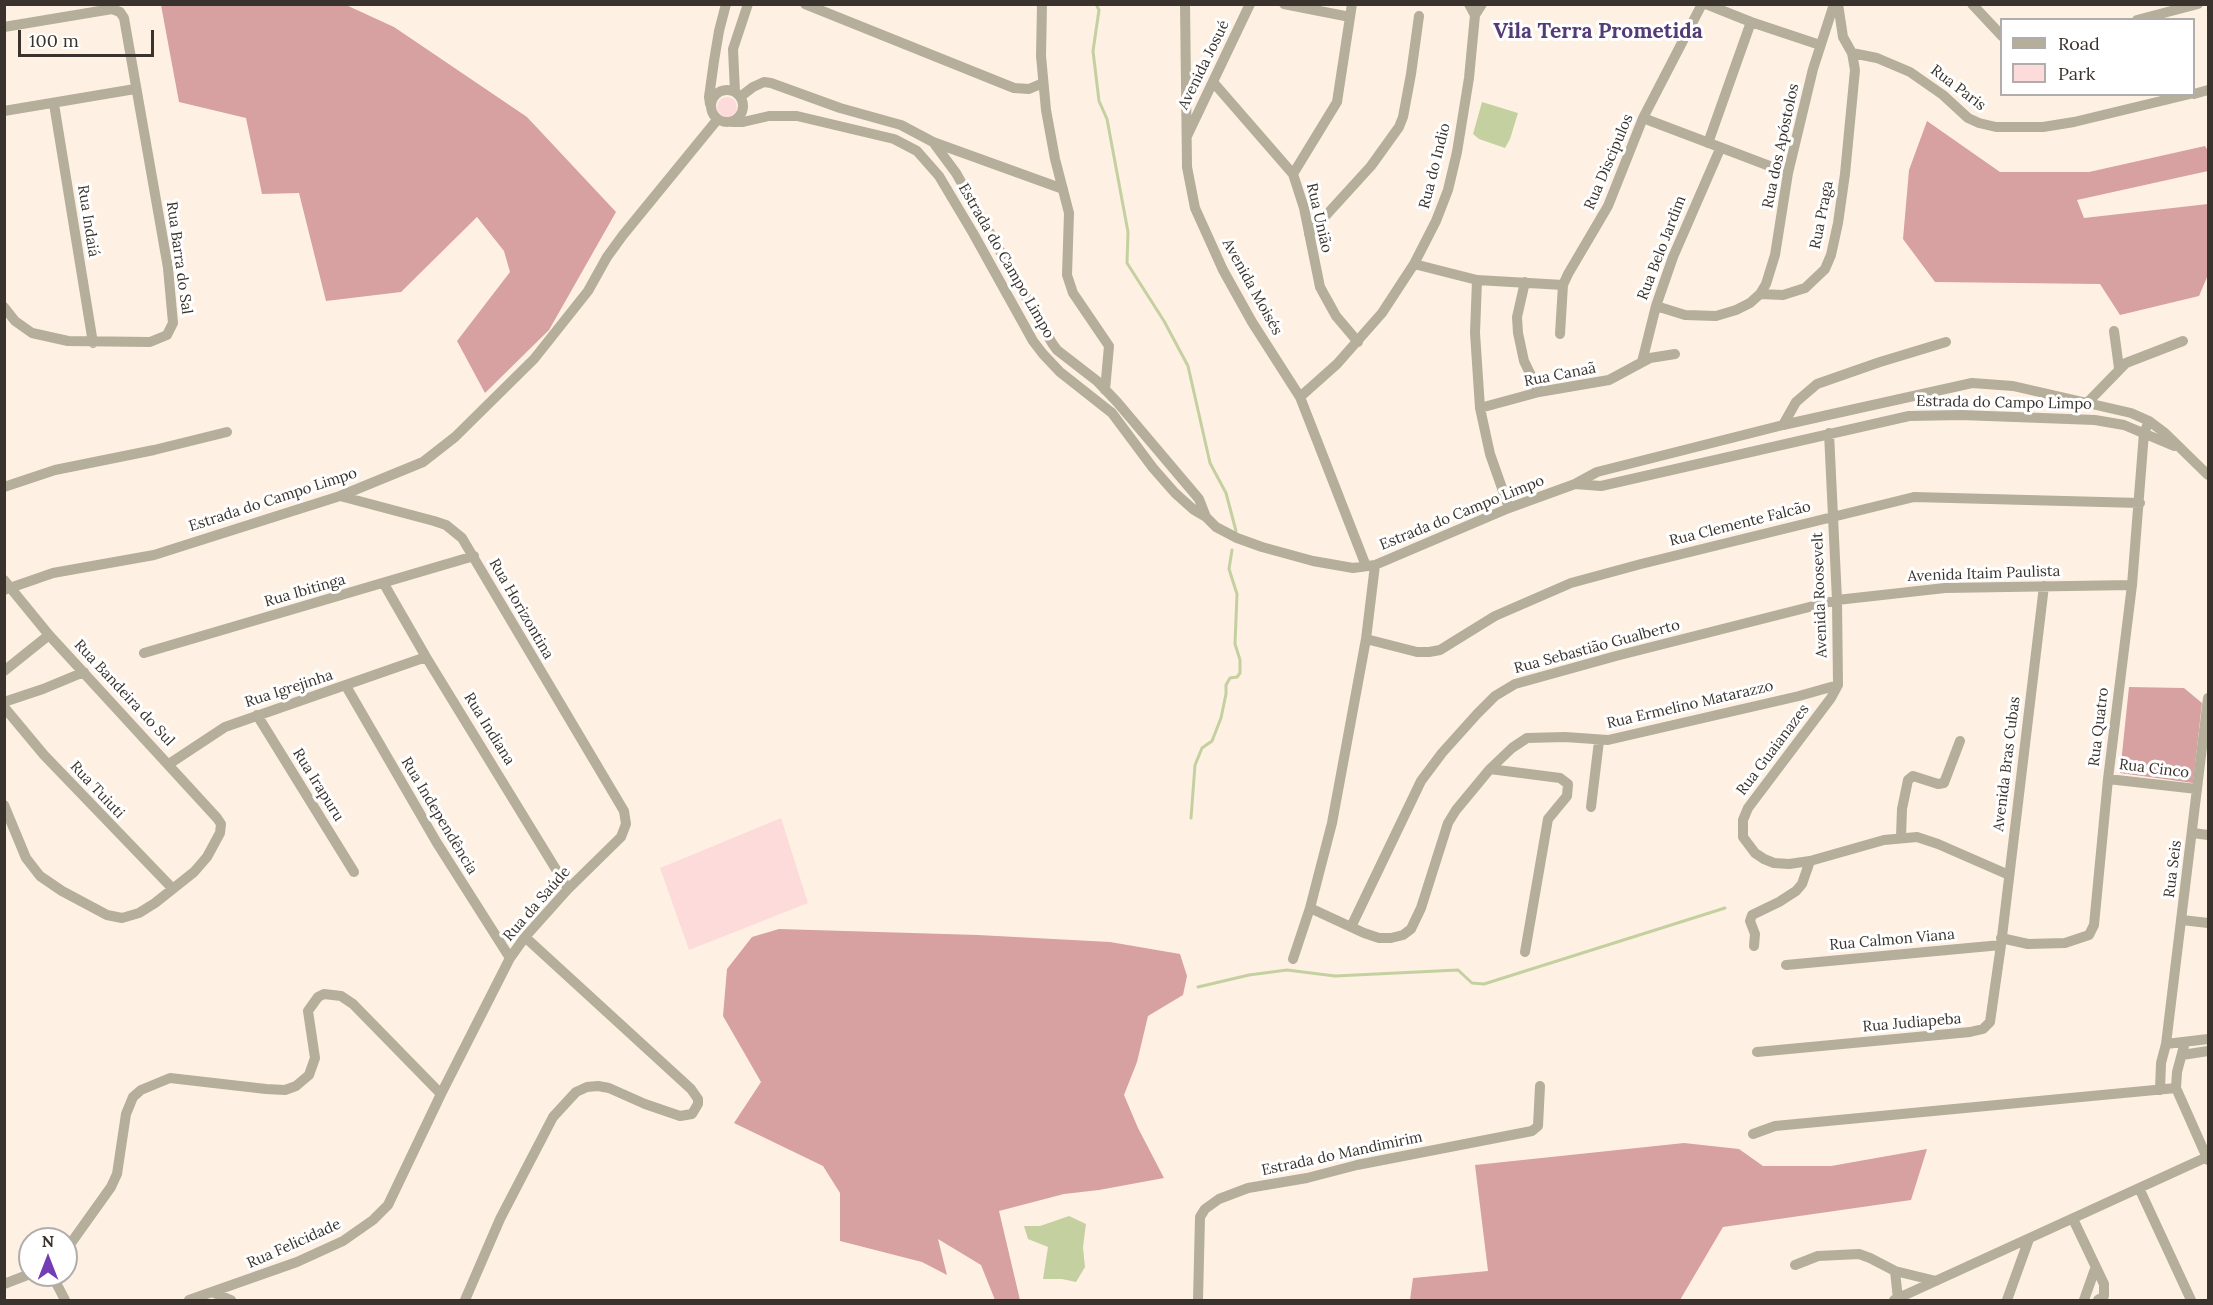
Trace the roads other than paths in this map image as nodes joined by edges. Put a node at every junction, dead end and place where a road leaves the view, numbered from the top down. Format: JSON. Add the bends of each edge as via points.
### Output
{"nodes":[{"id":1,"x":726,"y":4,"type":"edge"},
{"id":2,"x":748,"y":4,"type":"edge"},
{"id":3,"x":805,"y":4,"type":"edge"},
{"id":4,"x":1042,"y":4,"type":"edge"},
{"id":5,"x":1185,"y":4,"type":"edge"},
{"id":6,"x":1250,"y":4,"type":"edge"},
{"id":7,"x":1284,"y":4,"type":"edge"},
{"id":8,"x":1352,"y":4,"type":"edge"},
{"id":9,"x":1469,"y":4,"type":"edge"},
{"id":10,"x":1482,"y":4,"type":"edge"},
{"id":11,"x":1704,"y":4,"type":"edge"},
{"id":12,"x":1836,"y":4,"type":"edge"},
{"id":13,"x":1972,"y":4,"type":"edge"},
{"id":14,"x":2198,"y":4,"type":"edge"},
{"id":15,"x":1475,"y":15,"type":"junction"},
{"id":16,"x":1350,"y":16,"type":"junction"},
{"id":17,"x":1419,"y":16,"type":"dead end"},
{"id":18,"x":2145,"y":18,"type":"edge"},
{"id":19,"x":1750,"y":22,"type":"junction"},
{"id":20,"x":4,"y":27,"type":"edge"},
{"id":21,"x":2000,"y":35,"type":"edge"},
{"id":22,"x":1820,"y":45,"type":"junction"},
{"id":23,"x":1852,"y":53,"type":"junction"},
{"id":24,"x":1212,"y":82,"type":"junction"},
{"id":25,"x":1043,"y":83,"type":"junction"},
{"id":26,"x":135,"y":89,"type":"junction"},
{"id":27,"x":738,"y":95,"type":"junction"},
{"id":28,"x":2184,"y":96,"type":"edge"},
{"id":29,"x":54,"y":104,"type":"junction"},
{"id":30,"x":710,"y":104,"type":"junction"},
{"id":31,"x":4,"y":111,"type":"edge"},
{"id":32,"x":1643,"y":118,"type":"junction"},
{"id":33,"x":717,"y":120,"type":"junction"},
{"id":34,"x":732,"y":122,"type":"junction"},
{"id":35,"x":1186,"y":140,"type":"junction"},
{"id":36,"x":933,"y":142,"type":"junction"},
{"id":37,"x":1708,"y":143,"type":"junction"},
{"id":38,"x":1720,"y":149,"type":"junction"},
{"id":39,"x":1788,"y":173,"type":"junction"},
{"id":40,"x":1293,"y":174,"type":"junction"},
{"id":41,"x":1063,"y":189,"type":"junction"},
{"id":42,"x":1309,"y":234,"type":"junction"},
{"id":43,"x":1414,"y":264,"type":"junction"},
{"id":44,"x":1477,"y":280,"type":"junction"},
{"id":45,"x":1524,"y":282,"type":"junction"},
{"id":46,"x":1563,"y":285,"type":"junction"},
{"id":47,"x":1760,"y":294,"type":"junction"},
{"id":48,"x":4,"y":306,"type":"edge"},
{"id":49,"x":1656,"y":306,"type":"junction"},
{"id":50,"x":2114,"y":331,"type":"dead end"},
{"id":51,"x":1560,"y":334,"type":"dead end"},
{"id":52,"x":2183,"y":341,"type":"dead end"},
{"id":53,"x":1358,"y":342,"type":"junction"},
{"id":54,"x":1946,"y":342,"type":"dead end"},
{"id":55,"x":93,"y":343,"type":"junction"},
{"id":56,"x":1675,"y":354,"type":"dead end"},
{"id":57,"x":1642,"y":362,"type":"junction"},
{"id":58,"x":2119,"y":368,"type":"junction"},
{"id":59,"x":1105,"y":390,"type":"junction"},
{"id":60,"x":1539,"y":392,"type":"junction"},
{"id":61,"x":1300,"y":397,"type":"junction"},
{"id":62,"x":2088,"y":402,"type":"junction"},
{"id":63,"x":1480,"y":408,"type":"junction"},
{"id":64,"x":2131,"y":413,"type":"junction"},
{"id":65,"x":2149,"y":421,"type":"junction"},
{"id":66,"x":1782,"y":425,"type":"junction"},
{"id":67,"x":2124,"y":425,"type":"junction"},
{"id":68,"x":227,"y":432,"type":"dead end"},
{"id":69,"x":1829,"y":433,"type":"junction"},
{"id":70,"x":2144,"y":433,"type":"junction"},
{"id":71,"x":2182,"y":450,"type":"junction"},
{"id":72,"x":2208,"y":475,"type":"edge"},
{"id":73,"x":1575,"y":484,"type":"junction"},
{"id":74,"x":4,"y":487,"type":"edge"},
{"id":75,"x":340,"y":496,"type":"junction"},
{"id":76,"x":2140,"y":503,"type":"junction"},
{"id":77,"x":1509,"y":508,"type":"junction"},
{"id":78,"x":1206,"y":517,"type":"junction"},
{"id":79,"x":1832,"y":517,"type":"junction"},
{"id":80,"x":474,"y":556,"type":"junction"},
{"id":81,"x":1371,"y":566,"type":"junction"},
{"id":82,"x":384,"y":584,"type":"junction"},
{"id":83,"x":2132,"y":585,"type":"junction"},
{"id":84,"x":6,"y":586,"type":"edge"},
{"id":85,"x":2044,"y":586,"type":"junction"},
{"id":86,"x":1837,"y":600,"type":"junction"},
{"id":87,"x":49,"y":635,"type":"junction"},
{"id":88,"x":1366,"y":639,"type":"junction"},
{"id":89,"x":144,"y":653,"type":"dead end"},
{"id":90,"x":426,"y":657,"type":"junction"},
{"id":91,"x":4,"y":671,"type":"edge"},
{"id":92,"x":84,"y":672,"type":"junction"},
{"id":93,"x":1838,"y":685,"type":"junction"},
{"id":94,"x":346,"y":686,"type":"junction"},
{"id":95,"x":2208,"y":698,"type":"edge"},
{"id":96,"x":4,"y":702,"type":"edge"},
{"id":97,"x":4,"y":707,"type":"edge"},
{"id":98,"x":257,"y":715,"type":"junction"},
{"id":99,"x":1599,"y":741,"type":"junction"},
{"id":100,"x":1960,"y":741,"type":"dead end"},
{"id":101,"x":2205,"y":748,"type":"edge"},
{"id":102,"x":169,"y":764,"type":"junction"},
{"id":103,"x":1490,"y":769,"type":"junction"},
{"id":104,"x":2108,"y":779,"type":"junction"},
{"id":105,"x":2197,"y":789,"type":"junction"},
{"id":106,"x":4,"y":805,"type":"edge"},
{"id":107,"x":621,"y":806,"type":"joint"},
{"id":108,"x":1591,"y":807,"type":"dead end"},
{"id":109,"x":2193,"y":833,"type":"junction"},
{"id":110,"x":2208,"y":835,"type":"edge"},
{"id":111,"x":1901,"y":837,"type":"junction"},
{"id":112,"x":1810,"y":861,"type":"junction"},
{"id":113,"x":354,"y":872,"type":"dead end"},
{"id":114,"x":2009,"y":875,"type":"junction"},
{"id":115,"x":568,"y":889,"type":"junction"},
{"id":116,"x":173,"y":890,"type":"junction"},
{"id":117,"x":1310,"y":908,"type":"junction"},
{"id":118,"x":2182,"y":920,"type":"junction"},
{"id":119,"x":2208,"y":923,"type":"edge"},
{"id":120,"x":1351,"y":927,"type":"junction"},
{"id":121,"x":525,"y":937,"type":"junction"},
{"id":122,"x":2001,"y":941,"type":"junction"},
{"id":123,"x":1754,"y":946,"type":"dead end"},
{"id":124,"x":1525,"y":952,"type":"dead end"},
{"id":125,"x":510,"y":958,"type":"junction"},
{"id":126,"x":1293,"y":959,"type":"dead end"},
{"id":127,"x":1786,"y":965,"type":"dead end"},
{"id":128,"x":2208,"y":1039,"type":"edge"},
{"id":129,"x":2186,"y":1042,"type":"junction"},
{"id":130,"x":2166,"y":1044,"type":"junction"},
{"id":131,"x":2208,"y":1051,"type":"edge"},
{"id":132,"x":1757,"y":1052,"type":"dead end"},
{"id":133,"x":2182,"y":1055,"type":"junction"},
{"id":134,"x":1540,"y":1086,"type":"dead end"},
{"id":135,"x":2176,"y":1088,"type":"junction"},
{"id":136,"x":2160,"y":1090,"type":"junction"},
{"id":137,"x":441,"y":1094,"type":"junction"},
{"id":138,"x":1753,"y":1134,"type":"dead end"},
{"id":139,"x":2208,"y":1159,"type":"edge"},
{"id":140,"x":2139,"y":1188,"type":"junction"},
{"id":141,"x":2073,"y":1219,"type":"junction"},
{"id":142,"x":78,"y":1233,"type":"edge"},
{"id":143,"x":2029,"y":1239,"type":"junction"},
{"id":144,"x":1795,"y":1265,"type":"dead end"},
{"id":145,"x":2095,"y":1269,"type":"junction"},
{"id":146,"x":1895,"y":1271,"type":"junction"},
{"id":147,"x":1936,"y":1281,"type":"junction"},
{"id":148,"x":214,"y":1293,"type":"junction"},
{"id":149,"x":189,"y":1300,"type":"edge"},
{"id":150,"x":231,"y":1300,"type":"edge"},
{"id":151,"x":465,"y":1300,"type":"edge"},
{"id":152,"x":1198,"y":1300,"type":"edge"},
{"id":153,"x":1896,"y":1300,"type":"edge"},
{"id":154,"x":2007,"y":1300,"type":"edge"},
{"id":155,"x":2084,"y":1300,"type":"edge"},
{"id":156,"x":2098,"y":1300,"type":"edge"},
{"id":157,"x":2191,"y":1300,"type":"edge"}],
"edges":[{"from":1,"to":30,"type":"street"},
{"from":2,"to":27,"type":"street","via":[[734,49]]},
{"from":3,"to":25,"type":"street","via":[[1014,88],[1029,90]]},
{"from":4,"to":25,"type":"street"},
{"from":5,"to":35,"type":"street","name":"Avenida Moisés"},
{"from":6,"to":24,"type":"street","name":"Avenida Josué"},
{"from":7,"to":16,"type":"street"},
{"from":8,"to":16,"type":"street"},
{"from":9,"to":15,"type":"street"},
{"from":10,"to":15,"type":"street","name":"Rua do Indio"},
{"from":11,"to":19,"type":"street"},
{"from":11,"to":32,"type":"street","name":"Rua Discipulos"},
{"from":12,"to":22,"type":"street","name":"Rua dos Apóstolos"},
{"from":12,"to":23,"type":"street","name":"Rua Praga","via":[[1843,37]]},
{"from":13,"to":21,"type":"street"},
{"from":14,"to":18,"type":"street"},
{"from":15,"to":43,"type":"street","name":"Rua do Indio","via":[[1464,108],[1450,180],[1437,221]]},
{"from":16,"to":40,"type":"street","via":[[1337,102]]},
{"from":17,"to":42,"type":"street","via":[[1403,117],[1398,127],[1364,175]]},
{"from":19,"to":22,"type":"street"},
{"from":19,"to":37,"type":"street"},
{"from":20,"to":26,"type":"street","name":"Rua Barra do Sal","via":[[102,10],[120,12]]},
{"from":22,"to":39,"type":"street","name":"Rua dos Apóstolos"},
{"from":23,"to":28,"type":"street","name":"Rua Paris","via":[[1877,58],[1910,72],[1968,118],[1996,127],[2043,127],[2074,122]]},
{"from":23,"to":47,"type":"street","name":"Rua Praga","via":[[1855,70],[1849,144],[1831,255],[1825,269],[1805,288],[1783,295]]},
{"from":24,"to":35,"type":"street","name":"Avenida Josué"},
{"from":24,"to":40,"type":"street","name":"Rua União"},
{"from":25,"to":41,"type":"street"},
{"from":26,"to":29,"type":"street"},
{"from":26,"to":55,"type":"street","name":"Rua Barra do Sal","via":[[168,268],[173,323],[167,334],[150,342]]},
{"from":27,"to":30,"type":"street","via":[[728,90],[717,93]]},
{"from":27,"to":34,"type":"street","via":[[743,110]]},
{"from":27,"to":36,"type":"street","via":[[764,82],[771,83],[901,125]]},
{"from":29,"to":31,"type":"street"},
{"from":29,"to":55,"type":"street","name":"Rua Indaiá"},
{"from":30,"to":33,"type":"street"},
{"from":32,"to":37,"type":"street"},
{"from":32,"to":46,"type":"street","name":"Rua Discipulos","via":[[1608,207]]},
{"from":33,"to":34,"type":"street"},
{"from":33,"to":75,"type":"street","name":"Estrada do Campo Limpo","via":[[606,257],[588,291],[500,394],[423,462]]},
{"from":34,"to":78,"type":"street","name":"Estrada do Campo Limpo","via":[[797,116],[894,139],[917,151],[939,176],[1043,354],[1112,413],[1175,493]]},
{"from":35,"to":61,"type":"street","name":"Avenida Moisés","via":[[1190,186],[1208,240],[1252,322]]},
{"from":36,"to":41,"type":"street"},
{"from":36,"to":59,"type":"street","via":[[956,173],[1052,343]]},
{"from":37,"to":38,"type":"street"},
{"from":38,"to":39,"type":"street"},
{"from":38,"to":49,"type":"street","name":"Rua Belo Jardim","via":[[1687,222]]},
{"from":39,"to":47,"type":"street","name":"Rua dos Apóstolos","via":[[1775,255]]},
{"from":40,"to":42,"type":"street","name":"Rua União"},
{"from":41,"to":59,"type":"street","via":[[1069,213],[1068,281],[1109,346]]},
{"from":42,"to":53,"type":"street","name":"Rua União","via":[[1320,287],[1328,304]]},
{"from":43,"to":44,"type":"street"},
{"from":43,"to":53,"type":"street","name":"Rua do Indio"},
{"from":44,"to":45,"type":"street"},
{"from":44,"to":63,"type":"street","via":[[1475,333]]},
{"from":45,"to":46,"type":"street"},
{"from":45,"to":60,"type":"street","via":[[1518,333],[1524,362]]},
{"from":46,"to":51,"type":"street","name":"Rua Discipulos"},
{"from":47,"to":49,"type":"street","via":[[1750,303],[1716,316],[1684,315]]},
{"from":48,"to":55,"type":"street","name":"Rua Barra do Sal","via":[[15,321],[32,333]]},
{"from":49,"to":57,"type":"street","name":"Rua Belo Jardim"},
{"from":50,"to":58,"type":"street"},
{"from":52,"to":58,"type":"street"},
{"from":53,"to":61,"type":"street","name":"Rua do Indio"},
{"from":54,"to":66,"type":"street","via":[[1817,384],[1796,402]]},
{"from":56,"to":57,"type":"street","name":"Rua Canaã"},
{"from":57,"to":60,"type":"street","name":"Rua Canaã","via":[[1610,380]]},
{"from":58,"to":62,"type":"street"},
{"from":59,"to":78,"type":"street","via":[[1199,498]]},
{"from":60,"to":63,"type":"street","name":"Rua Canaã"},
{"from":61,"to":81,"type":"street","name":"Avenida Moisés"},
{"from":62,"to":64,"type":"street","name":"Estrada do Campo Limpo"},
{"from":62,"to":66,"type":"street","name":"Estrada do Campo Limpo","via":[[2013,386],[1972,384]]},
{"from":63,"to":77,"type":"street","via":[[1490,454]]},
{"from":64,"to":65,"type":"street","name":"Estrada do Campo Limpo"},
{"from":64,"to":67,"type":"street"},
{"from":65,"to":70,"type":"street","name":"Rua Quatro"},
{"from":65,"to":71,"type":"street","name":"Estrada do Campo Limpo"},
{"from":66,"to":73,"type":"street","name":"Estrada do Campo Limpo","via":[[1597,472]]},
{"from":67,"to":69,"type":"street","name":"Estrada do Campo Limpo","via":[[2049,417],[1930,415]]},
{"from":67,"to":70,"type":"street","name":"Estrada do Campo Limpo"},
{"from":68,"to":74,"type":"street","via":[[55,470]]},
{"from":69,"to":73,"type":"street","name":"Estrada do Campo Limpo","via":[[1601,486]]},
{"from":69,"to":79,"type":"street","name":"Avenida Roosevelt"},
{"from":70,"to":71,"type":"street","name":"Estrada do Campo Limpo"},
{"from":70,"to":76,"type":"street","name":"Rua Quatro"},
{"from":71,"to":72,"type":"street","name":"Estrada do Campo Limpo"},
{"from":73,"to":77,"type":"street","name":"Estrada do Campo Limpo"},
{"from":75,"to":80,"type":"street","name":"Rua Horizontina","via":[[446,525],[462,538]]},
{"from":75,"to":84,"type":"street","name":"Estrada do Campo Limpo","via":[[154,555],[53,573]]},
{"from":76,"to":79,"type":"street","name":"Rua Clemente Falcão","via":[[1923,497]]},
{"from":76,"to":83,"type":"street","name":"Rua Quatro"},
{"from":77,"to":81,"type":"street","name":"Estrada do Campo Limpo"},
{"from":78,"to":81,"type":"street","name":"Estrada do Campo Limpo","via":[[1216,527],[1262,548],[1338,566]]},
{"from":79,"to":86,"type":"street","name":"Avenida Roosevelt"},
{"from":79,"to":88,"type":"street","name":"Rua Clemente Falcão","via":[[1571,583],[1495,616],[1440,650],[1417,652]]},
{"from":80,"to":82,"type":"street","name":"Rua Ibitinga"},
{"from":80,"to":107,"type":"street","name":"Rua Horizontina"},
{"from":81,"to":88,"type":"street"},
{"from":82,"to":89,"type":"street","name":"Rua Ibitinga"},
{"from":82,"to":90,"type":"street","name":"Rua Indiana"},
{"from":83,"to":85,"type":"street","name":"Avenida Itaim Paulista"},
{"from":83,"to":104,"type":"street","name":"Rua Quatro"},
{"from":84,"to":87,"type":"street","name":"Rua Bandeira do Sul"},
{"from":85,"to":86,"type":"street","name":"Avenida Itaim Paulista","via":[[1945,588]]},
{"from":85,"to":114,"type":"street","name":"Avenida Bras Cubas"},
{"from":86,"to":93,"type":"street","name":"Avenida Roosevelt"},
{"from":86,"to":120,"type":"street","name":"Rua Sebastião Gualberto","via":[[1506,687],[1469,722],[1421,781]]},
{"from":87,"to":91,"type":"street"},
{"from":87,"to":92,"type":"street","name":"Rua Bandeira do Sul"},
{"from":88,"to":117,"type":"street","via":[[1332,823]]},
{"from":90,"to":94,"type":"street","name":"Rua Igrejinha"},
{"from":90,"to":115,"type":"street","name":"Rua Indiana"},
{"from":92,"to":96,"type":"street"},
{"from":92,"to":102,"type":"street","name":"Rua Bandeira do Sul"},
{"from":93,"to":99,"type":"street","name":"Rua Ermelino Matarazzo"},
{"from":93,"to":112,"type":"street","name":"Rua Guaianazes","via":[[1743,820],[1743,837],[1764,859],[1781,864]]},
{"from":94,"to":98,"type":"street","name":"Rua Igrejinha"},
{"from":94,"to":125,"type":"street","name":"Rua Independência","via":[[436,843]]},
{"from":95,"to":101,"type":"street","name":"Rua Seis"},
{"from":97,"to":116,"type":"street","name":"Rua Tuiuti"},
{"from":98,"to":102,"type":"street","name":"Rua Igrejinha","via":[[225,727]]},
{"from":98,"to":113,"type":"street","name":"Rua Irapuru"},
{"from":99,"to":103,"type":"street","name":"Rua Ermelino Matarazzo","via":[[1527,738]]},
{"from":99,"to":108,"type":"street"},
{"from":100,"to":111,"type":"street","via":[[1944,783],[1913,776],[1908,780]]},
{"from":101,"to":105,"type":"street","name":"Rua Seis"},
{"from":102,"to":116,"type":"street","name":"Rua Bandeira do Sul","via":[[221,824],[215,846]]},
{"from":103,"to":120,"type":"street","name":"Rua Ermelino Matarazzo","via":[[1448,823],[1422,908],[1411,929],[1403,935],[1379,938]]},
{"from":103,"to":124,"type":"street","via":[[1560,778],[1568,784],[1567,796],[1548,819]]},
{"from":104,"to":105,"type":"street","name":"Rua Cinco"},
{"from":104,"to":122,"type":"street","name":"Rua Quatro","via":[[2094,925],[2089,935],[2047,944]]},
{"from":105,"to":109,"type":"street","name":"Rua Seis"},
{"from":106,"to":116,"type":"street","via":[[26,858],[40,876],[107,915],[122,918],[139,913]]},
{"from":107,"to":115,"type":"street","name":"Rua da Saúde","via":[[626,824],[621,837]]},
{"from":109,"to":110,"type":"street"},
{"from":109,"to":118,"type":"street","name":"Rua Seis"},
{"from":111,"to":112,"type":"street","name":"Rua Guaianazes"},
{"from":111,"to":114,"type":"street","name":"Rua Guaianazes","via":[[1938,844]]},
{"from":112,"to":123,"type":"street","via":[[1796,891],[1752,915]]},
{"from":114,"to":122,"type":"street","name":"Avenida Bras Cubas"},
{"from":115,"to":121,"type":"street","name":"Rua da Saúde"},
{"from":117,"to":120,"type":"street","name":"Rua Ermelino Matarazzo"},
{"from":117,"to":126,"type":"street"},
{"from":118,"to":119,"type":"street"},
{"from":118,"to":130,"type":"street","name":"Rua Seis"},
{"from":121,"to":125,"type":"street","name":"Rua da Saúde"},
{"from":121,"to":151,"type":"street","via":[[691,1089],[698,1104],[692,1114],[680,1116],[609,1088],[587,1087],[576,1092],[553,1117],[500,1218]]},
{"from":122,"to":127,"type":"street","name":"Rua Calmon Viana"},
{"from":122,"to":132,"type":"street","name":"Rua Judiapeba","via":[[1993,1009],[1990,1022],[1983,1029]]},
{"from":125,"to":137,"type":"street","name":"Rua da Saúde"},
{"from":128,"to":129,"type":"street"},
{"from":129,"to":130,"type":"street"},
{"from":129,"to":133,"type":"street"},
{"from":130,"to":136,"type":"street","name":"Rua Seis"},
{"from":131,"to":133,"type":"street"},
{"from":133,"to":135,"type":"street"},
{"from":134,"to":152,"type":"street","name":"Estrada do Mandimirim","via":[[1538,1126],[1532,1131],[1248,1188],[1219,1199],[1200,1217]]},
{"from":135,"to":136,"type":"street"},
{"from":135,"to":139,"type":"street"},
{"from":136,"to":138,"type":"street","via":[[1775,1126]]},
{"from":137,"to":142,"type":"street","via":[[353,1004],[341,996],[324,994],[308,1011],[315,1058],[309,1075],[296,1086],[266,1089],[170,1078],[141,1090],[126,1114],[117,1174]]},
{"from":137,"to":148,"type":"street","name":"Rua Felicidade","via":[[388,1205],[373,1220],[343,1241],[306,1258]]},
{"from":139,"to":140,"type":"street"},
{"from":140,"to":141,"type":"street"},
{"from":140,"to":157,"type":"street"},
{"from":141,"to":143,"type":"street"},
{"from":141,"to":145,"type":"street"},
{"from":143,"to":147,"type":"street"},
{"from":143,"to":154,"type":"street"},
{"from":144,"to":146,"type":"street","via":[[1818,1256],[1859,1254]]},
{"from":145,"to":155,"type":"street"},
{"from":145,"to":156,"type":"street","via":[[2105,1289]]},
{"from":146,"to":147,"type":"street"},
{"from":146,"to":153,"type":"street"},
{"from":147,"to":153,"type":"street"},
{"from":148,"to":149,"type":"street","name":"Rua Felicidade"},
{"from":148,"to":150,"type":"street"}]}
